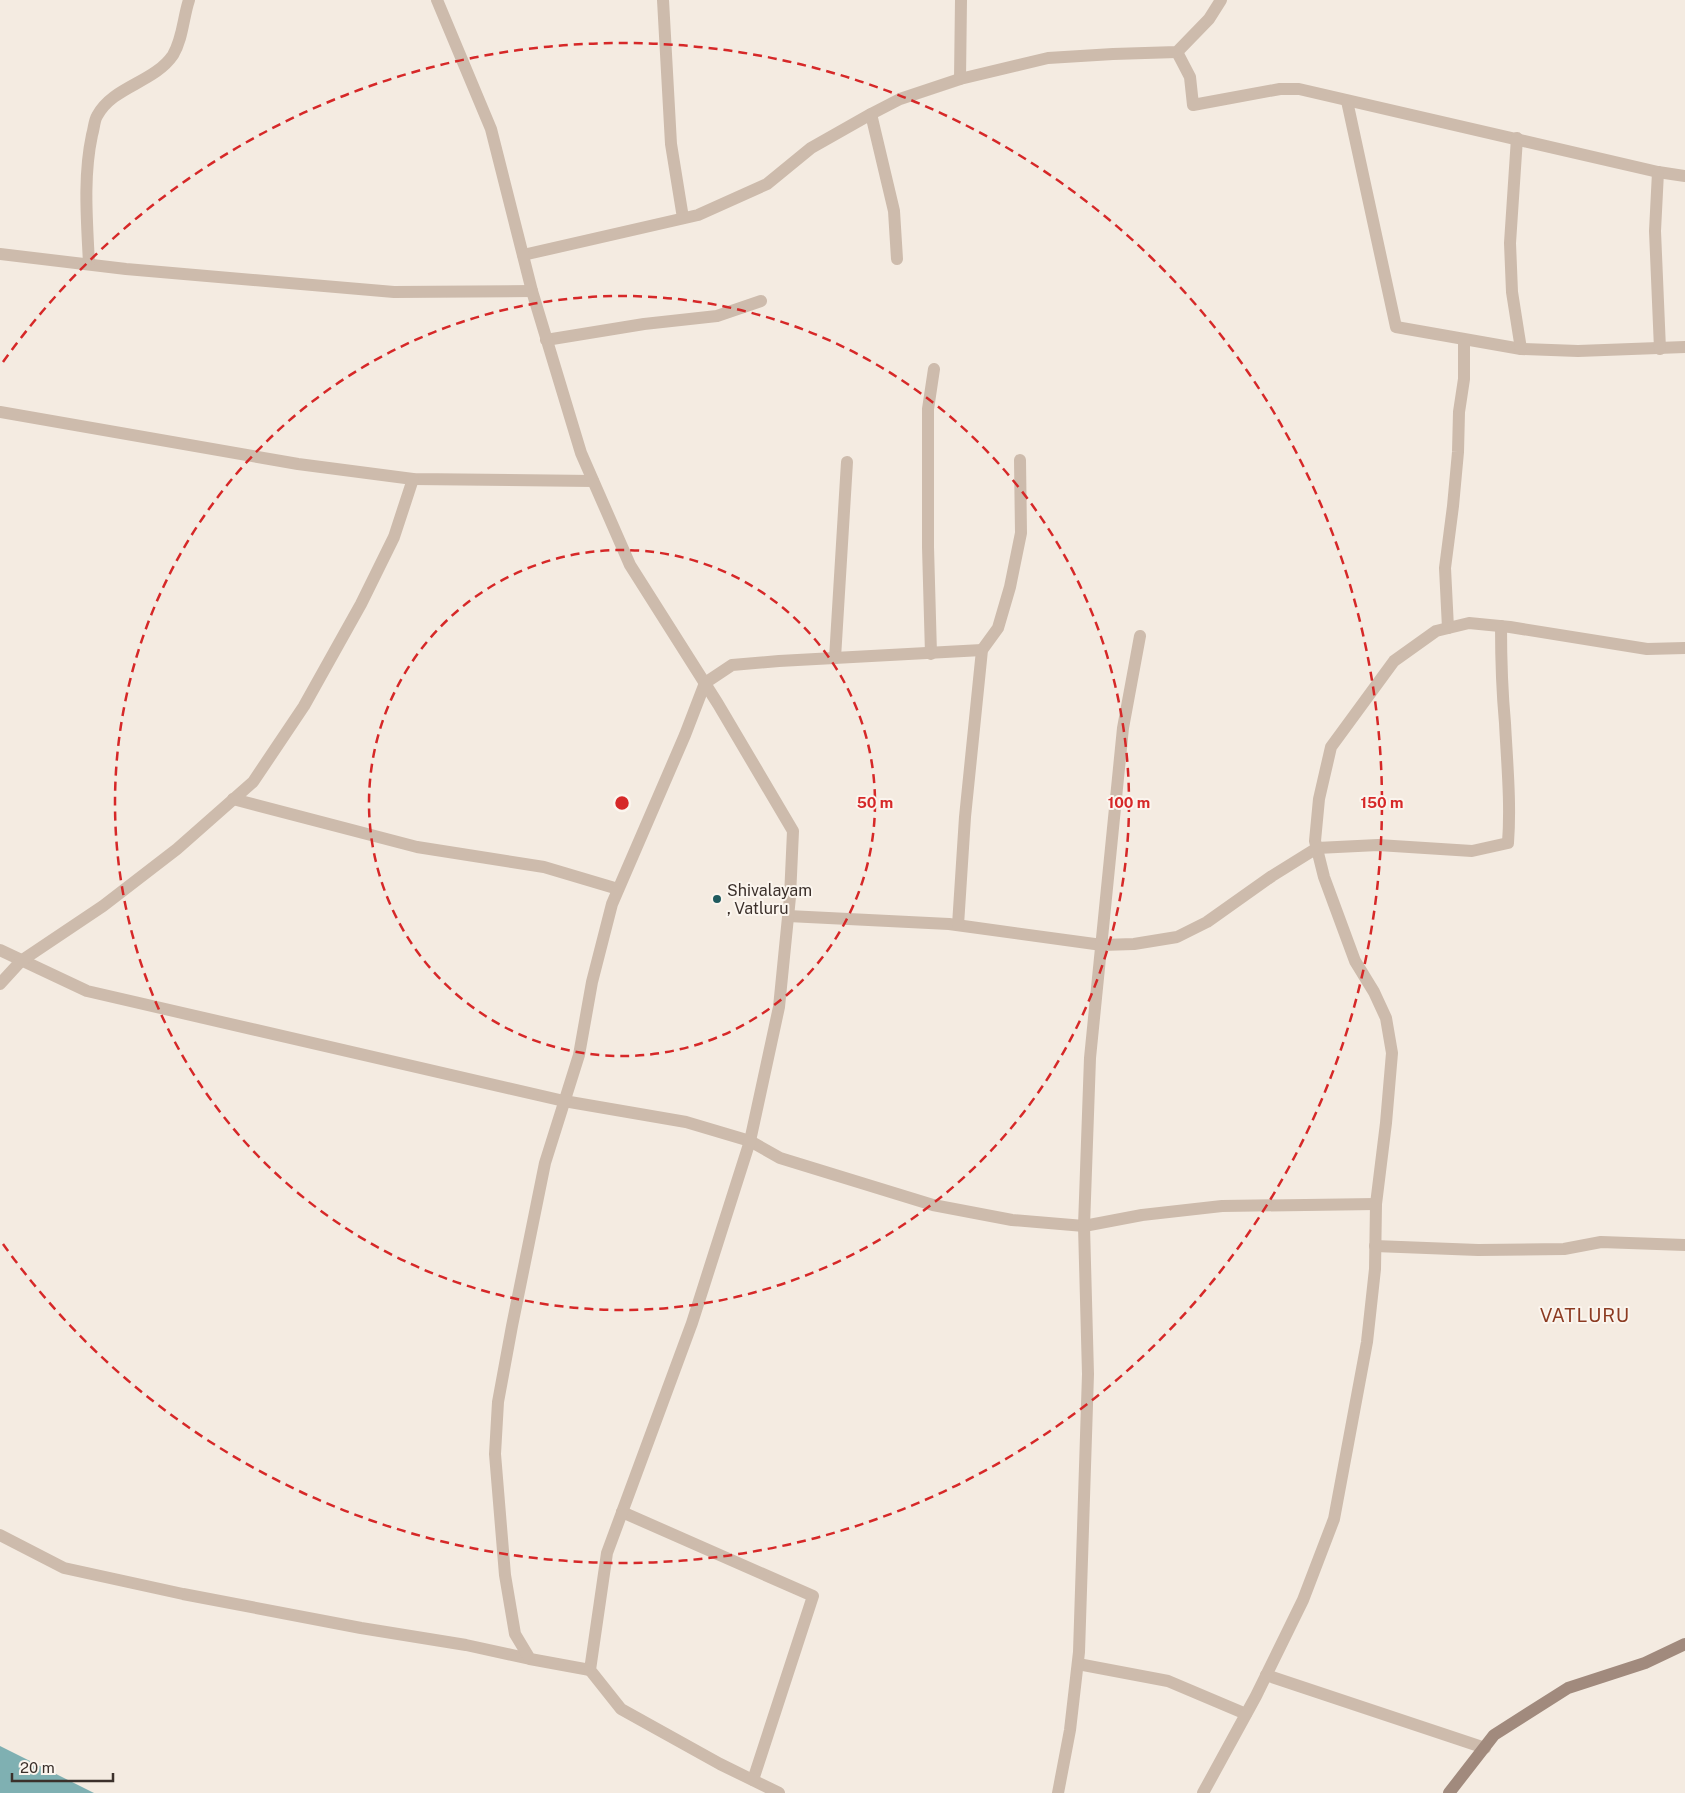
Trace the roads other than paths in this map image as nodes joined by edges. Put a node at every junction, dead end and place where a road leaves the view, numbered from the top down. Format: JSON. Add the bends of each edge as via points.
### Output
{"nodes":[{"id":1,"x":189,"y":0,"type":"edge"},
{"id":2,"x":437,"y":0,"type":"edge"},
{"id":3,"x":663,"y":0,"type":"edge"},
{"id":4,"x":961,"y":0,"type":"edge"},
{"id":5,"x":1221,"y":0,"type":"edge"},
{"id":6,"x":1177,"y":52,"type":"junction"},
{"id":7,"x":960,"y":79,"type":"junction"},
{"id":8,"x":1347,"y":101,"type":"junction"},
{"id":9,"x":871,"y":114,"type":"junction"},
{"id":10,"x":1517,"y":138,"type":"junction"},
{"id":11,"x":1658,"y":172,"type":"junction"},
{"id":12,"x":1685,"y":176,"type":"edge"},
{"id":13,"x":683,"y":218,"type":"junction"},
{"id":14,"x":0,"y":254,"type":"edge"},
{"id":15,"x":523,"y":255,"type":"junction"},
{"id":16,"x":897,"y":259,"type":"dead end"},
{"id":17,"x":89,"y":264,"type":"junction"},
{"id":18,"x":532,"y":291,"type":"junction"},
{"id":19,"x":761,"y":300,"type":"dead end"},
{"id":20,"x":546,"y":340,"type":"junction"},
{"id":21,"x":1464,"y":340,"type":"junction"},
{"id":22,"x":1685,"y":347,"type":"edge"},
{"id":23,"x":1521,"y":349,"type":"junction"},
{"id":24,"x":1660,"y":349,"type":"junction"},
{"id":25,"x":934,"y":369,"type":"dead end"},
{"id":26,"x":0,"y":412,"type":"edge"},
{"id":27,"x":1020,"y":460,"type":"dead end"},
{"id":28,"x":847,"y":462,"type":"dead end"},
{"id":29,"x":413,"y":479,"type":"junction"},
{"id":30,"x":593,"y":481,"type":"junction"},
{"id":31,"x":1501,"y":626,"type":"junction"},
{"id":32,"x":1448,"y":628,"type":"junction"},
{"id":33,"x":1140,"y":636,"type":"dead end"},
{"id":34,"x":1685,"y":648,"type":"edge"},
{"id":35,"x":982,"y":650,"type":"junction"},
{"id":36,"x":931,"y":654,"type":"junction"},
{"id":37,"x":835,"y":658,"type":"junction"},
{"id":38,"x":705,"y":683,"type":"junction"},
{"id":39,"x":233,"y":799,"type":"junction"},
{"id":40,"x":1317,"y":848,"type":"junction"},
{"id":41,"x":618,"y":889,"type":"junction"},
{"id":42,"x":788,"y":916,"type":"junction"},
{"id":43,"x":958,"y":925,"type":"junction"},
{"id":44,"x":1102,"y":945,"type":"junction"},
{"id":45,"x":0,"y":950,"type":"edge"},
{"id":46,"x":21,"y":961,"type":"junction"},
{"id":47,"x":0,"y":984,"type":"edge"},
{"id":48,"x":564,"y":1101,"type":"junction"},
{"id":49,"x":750,"y":1141,"type":"junction"},
{"id":50,"x":1376,"y":1204,"type":"junction"},
{"id":51,"x":1084,"y":1226,"type":"junction"},
{"id":52,"x":1685,"y":1245,"type":"edge"},
{"id":53,"x":1375,"y":1246,"type":"junction"},
{"id":54,"x":622,"y":1512,"type":"junction"},
{"id":55,"x":0,"y":1536,"type":"edge"},
{"id":56,"x":1685,"y":1644,"type":"edge"},
{"id":57,"x":530,"y":1659,"type":"junction"},
{"id":58,"x":1078,"y":1664,"type":"junction"},
{"id":59,"x":590,"y":1670,"type":"junction"},
{"id":60,"x":1266,"y":1675,"type":"junction"},
{"id":61,"x":1246,"y":1714,"type":"junction"},
{"id":62,"x":1485,"y":1748,"type":"junction"},
{"id":63,"x":753,"y":1780,"type":"junction"},
{"id":64,"x":779,"y":1793,"type":"edge"},
{"id":65,"x":1058,"y":1793,"type":"edge"},
{"id":66,"x":1203,"y":1793,"type":"edge"},
{"id":67,"x":1449,"y":1793,"type":"edge"}],
"edges":[{"from":1,"to":17,"type":"street","via":[[173,55],[156,73],[112,98],[96,117],[86,180]]},
{"from":2,"to":15,"type":"street","via":[[491,129]]},
{"from":3,"to":13,"type":"street","via":[[671,144]]},
{"from":4,"to":7,"type":"street"},
{"from":5,"to":6,"type":"street","via":[[1209,19]]},
{"from":6,"to":7,"type":"street","via":[[1048,58]]},
{"from":6,"to":8,"type":"street","via":[[1190,78],[1193,105],[1299,88]]},
{"from":7,"to":9,"type":"street","via":[[900,99]]},
{"from":8,"to":10,"type":"street"},
{"from":8,"to":21,"type":"street","via":[[1396,327]]},
{"from":9,"to":13,"type":"street","via":[[811,148],[768,184],[698,215]]},
{"from":9,"to":16,"type":"street","via":[[894,211]]},
{"from":10,"to":11,"type":"street"},
{"from":10,"to":23,"type":"street","via":[[1510,243],[1512,292]]},
{"from":11,"to":12,"type":"street"},
{"from":11,"to":24,"type":"street","via":[[1654,231]]},
{"from":13,"to":15,"type":"street"},
{"from":14,"to":17,"type":"street"},
{"from":15,"to":18,"type":"street"},
{"from":17,"to":18,"type":"street","via":[[394,292]]},
{"from":18,"to":20,"type":"street"},
{"from":19,"to":20,"type":"street","via":[[717,316]]},
{"from":20,"to":30,"type":"street","via":[[580,453]]},
{"from":21,"to":23,"type":"street"},
{"from":21,"to":32,"type":"street","via":[[1454,506],[1445,568]]},
{"from":22,"to":24,"type":"street"},
{"from":23,"to":24,"type":"street"},
{"from":25,"to":36,"type":"street","via":[[928,409]]},
{"from":26,"to":29,"type":"street","via":[[298,464]]},
{"from":27,"to":35,"type":"street","via":[[1021,533],[998,628]]},
{"from":28,"to":37,"type":"street"},
{"from":29,"to":30,"type":"street"},
{"from":29,"to":39,"type":"street","via":[[394,537],[352,621],[304,706],[252,782]]},
{"from":30,"to":38,"type":"street","via":[[630,565]]},
{"from":31,"to":32,"type":"street","via":[[1469,623]]},
{"from":31,"to":34,"type":"street","via":[[1647,649]]},
{"from":31,"to":40,"type":"street","via":[[1509,784],[1508,843],[1472,851],[1378,845]]},
{"from":32,"to":40,"type":"street","via":[[1436,631],[1394,661],[1331,747],[1319,800],[1314,841]]},
{"from":33,"to":44,"type":"street","via":[[1123,728]]},
{"from":35,"to":36,"type":"street"},
{"from":35,"to":43,"type":"street"},
{"from":36,"to":37,"type":"street"},
{"from":37,"to":38,"type":"street","via":[[732,665]]},
{"from":38,"to":41,"type":"street"},
{"from":38,"to":42,"type":"street","via":[[793,831]]},
{"from":39,"to":41,"type":"street","via":[[417,847],[544,867]]},
{"from":39,"to":46,"type":"street","via":[[177,849],[103,906]]},
{"from":40,"to":44,"type":"street","via":[[1207,922],[1177,937]]},
{"from":40,"to":50,"type":"street","via":[[1355,961],[1386,1018],[1392,1053]]},
{"from":41,"to":48,"type":"street","via":[[592,982],[579,1055]]},
{"from":42,"to":43,"type":"street"},
{"from":42,"to":49,"type":"street","via":[[779,1007]]},
{"from":43,"to":44,"type":"street"},
{"from":44,"to":51,"type":"street","via":[[1090,1058]]},
{"from":45,"to":46,"type":"street"},
{"from":46,"to":47,"type":"street"},
{"from":46,"to":48,"type":"street","via":[[87,991]]},
{"from":48,"to":49,"type":"street","via":[[686,1122]]},
{"from":48,"to":57,"type":"street","via":[[545,1163],[498,1402],[495,1454],[505,1575],[515,1634]]},
{"from":49,"to":51,"type":"street","via":[[780,1158],[933,1205],[1012,1220]]},
{"from":49,"to":54,"type":"street","via":[[692,1323]]},
{"from":50,"to":51,"type":"street","via":[[1222,1206],[1142,1215]]},
{"from":50,"to":53,"type":"street"},
{"from":51,"to":58,"type":"street","via":[[1088,1384]]},
{"from":52,"to":53,"type":"street","via":[[1601,1242],[1564,1249],[1478,1250]]},
{"from":53,"to":60,"type":"street","via":[[1367,1342],[1334,1519],[1303,1600]]},
{"from":54,"to":59,"type":"street","via":[[607,1553]]},
{"from":54,"to":63,"type":"street","via":[[813,1596]]},
{"from":55,"to":57,"type":"street","via":[[64,1568],[183,1594]]},
{"from":56,"to":62,"type":"main road","via":[[1645,1663],[1568,1688],[1494,1735]]},
{"from":57,"to":59,"type":"street"},
{"from":58,"to":61,"type":"street","via":[[1168,1682]]},
{"from":58,"to":65,"type":"street"},
{"from":59,"to":63,"type":"street","via":[[621,1709]]},
{"from":60,"to":61,"type":"street"},
{"from":60,"to":62,"type":"street"},
{"from":61,"to":66,"type":"street"},
{"from":62,"to":67,"type":"main road"},
{"from":63,"to":64,"type":"street"}]}
